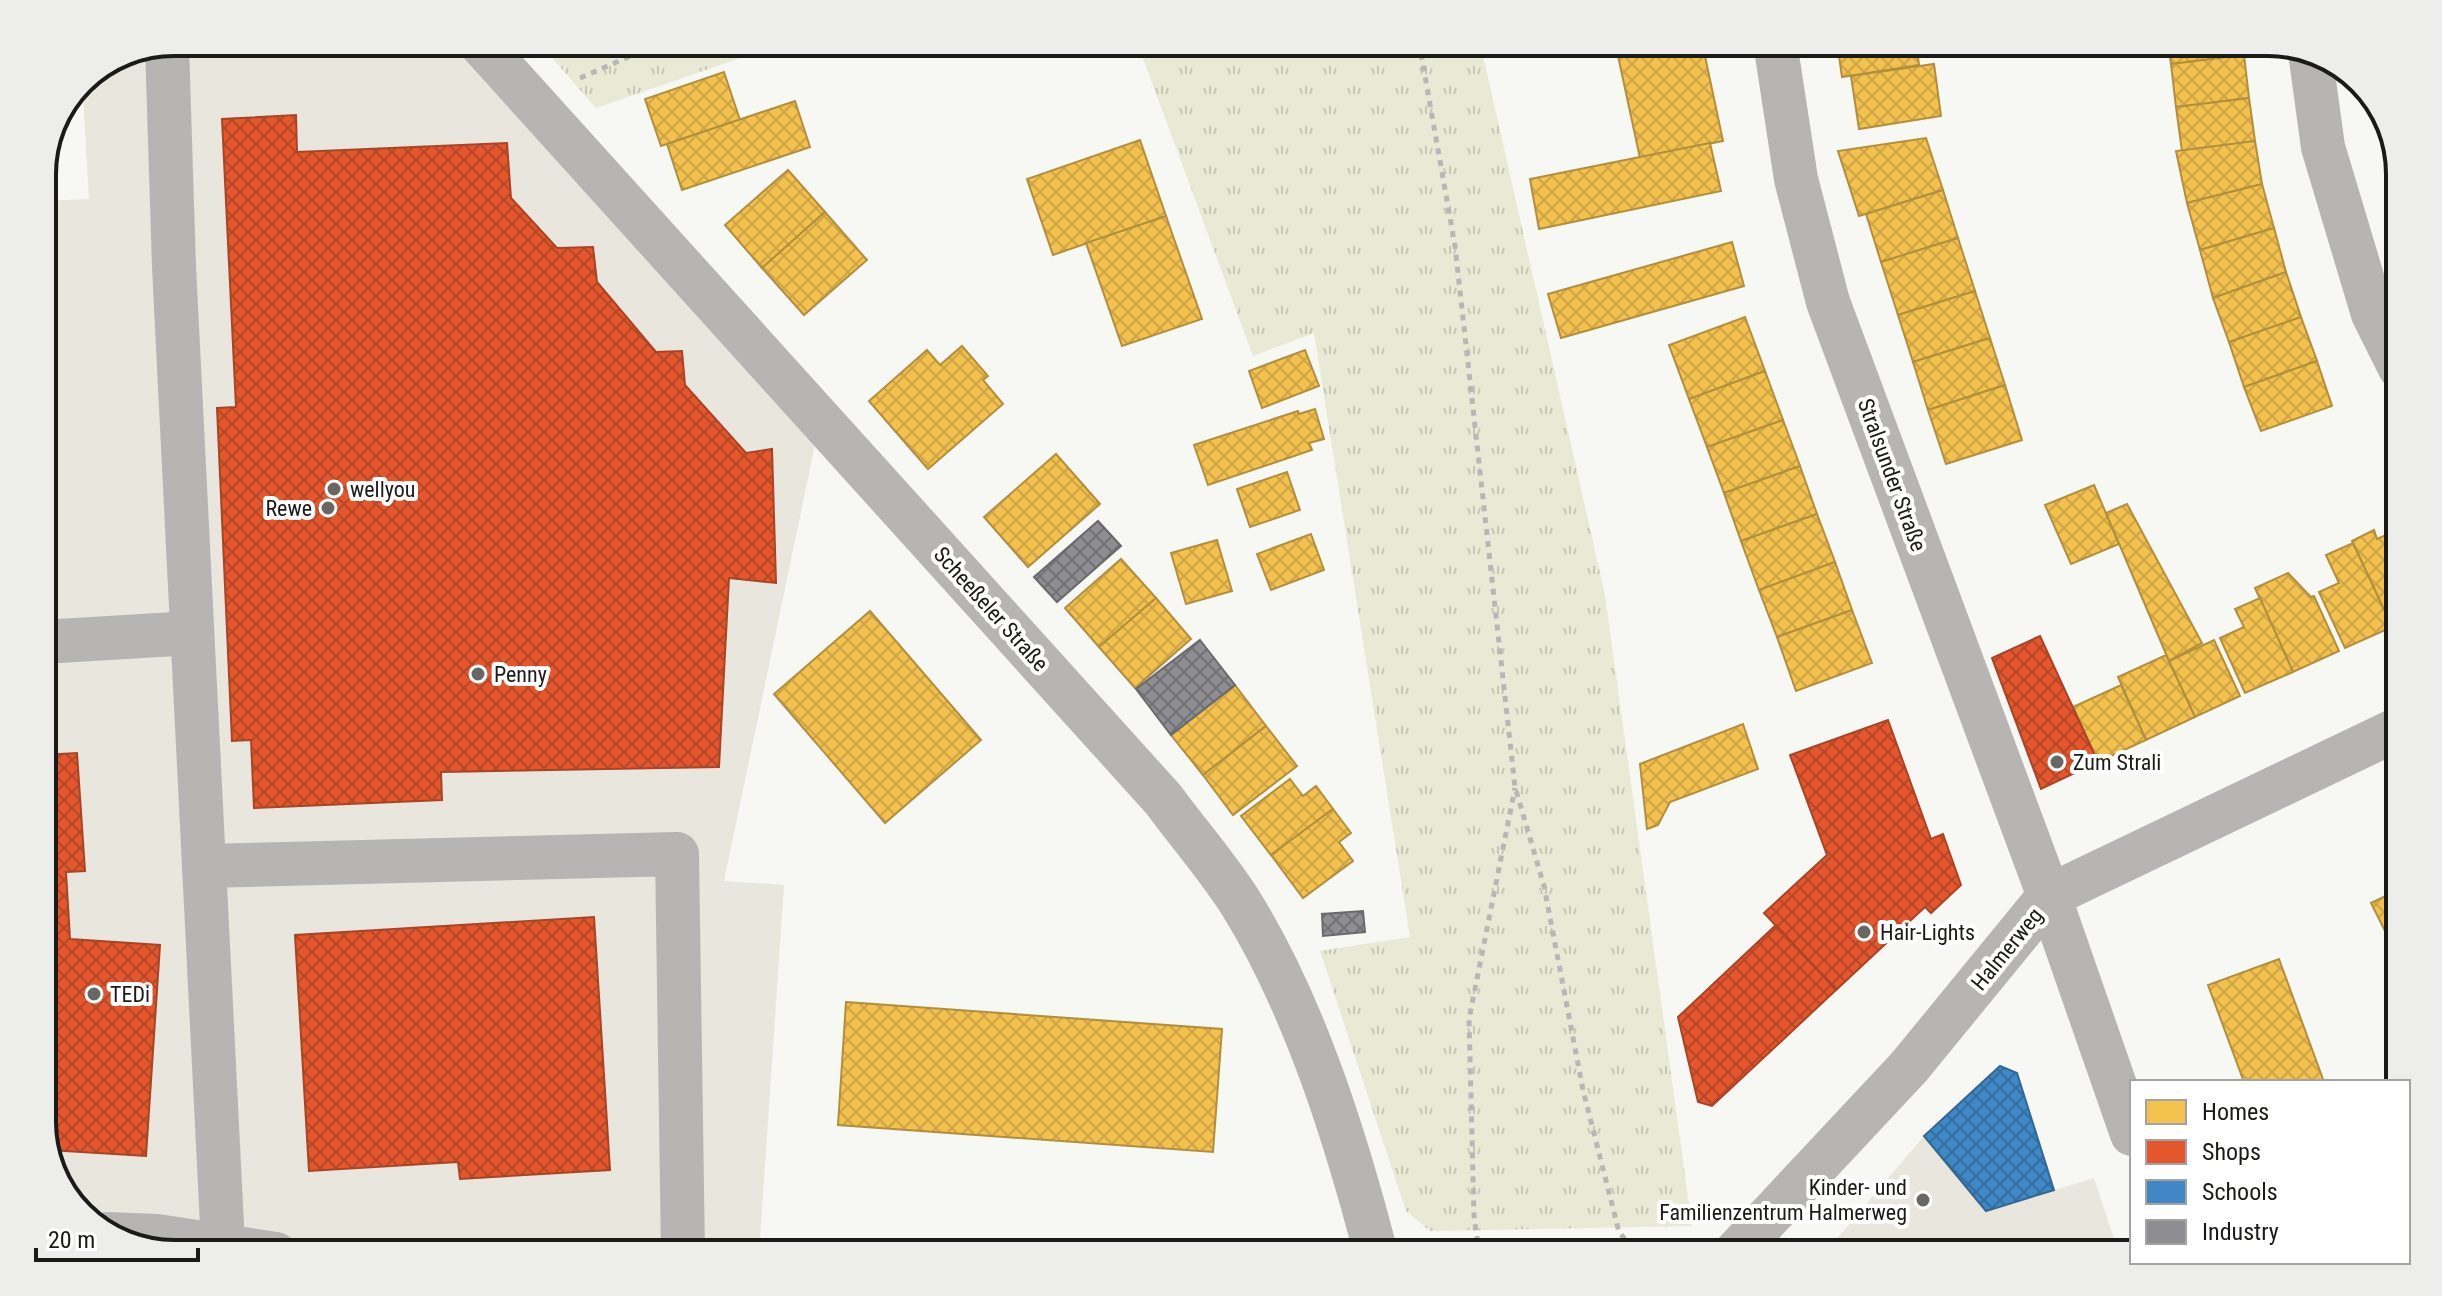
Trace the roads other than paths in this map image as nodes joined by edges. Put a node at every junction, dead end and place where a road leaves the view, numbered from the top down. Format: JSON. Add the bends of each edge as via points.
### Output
{"nodes":[{"id":1,"x":492,"y":56,"type":"edge"},
{"id":2,"x":1777,"y":56,"type":"edge"},
{"id":3,"x":167,"y":57,"type":"edge"},
{"id":4,"x":2312,"y":64,"type":"edge"},
{"id":5,"x":2386,"y":340,"type":"edge"},
{"id":6,"x":192,"y":633,"type":"junction"},
{"id":7,"x":56,"y":641,"type":"edge"},
{"id":8,"x":2386,"y":735,"type":"edge"},
{"id":9,"x":204,"y":866,"type":"junction"},
{"id":10,"x":2049,"y":896,"type":"junction"},
{"id":11,"x":2130,"y":1128,"type":"edge"},
{"id":12,"x":223,"y":1240,"type":"edge"},
{"id":13,"x":683,"y":1240,"type":"edge"},
{"id":14,"x":1372,"y":1240,"type":"edge"},
{"id":15,"x":1747,"y":1240,"type":"edge"}],
"edges":[{"from":1,"to":14,"type":"street","name":"Scheeßeler Straße","via":[[1163,799],[1240,902],[1293,1004]]},
{"from":2,"to":10,"type":"street","name":"Stralsunder Straße","via":[[1796,179],[1828,302]]},
{"from":3,"to":6,"type":"street"},
{"from":4,"to":5,"type":"street","via":[[2323,147],[2373,314]]},
{"from":6,"to":7,"type":"street"},
{"from":6,"to":9,"type":"street"},
{"from":8,"to":10,"type":"street","name":"Halmerweg"},
{"from":9,"to":12,"type":"street"},
{"from":9,"to":13,"type":"street","via":[[677,854]]},
{"from":10,"to":11,"type":"street","name":"Stralsunder Straße"},
{"from":10,"to":15,"type":"street","name":"Halmerweg","via":[[1909,1067]]}]}
